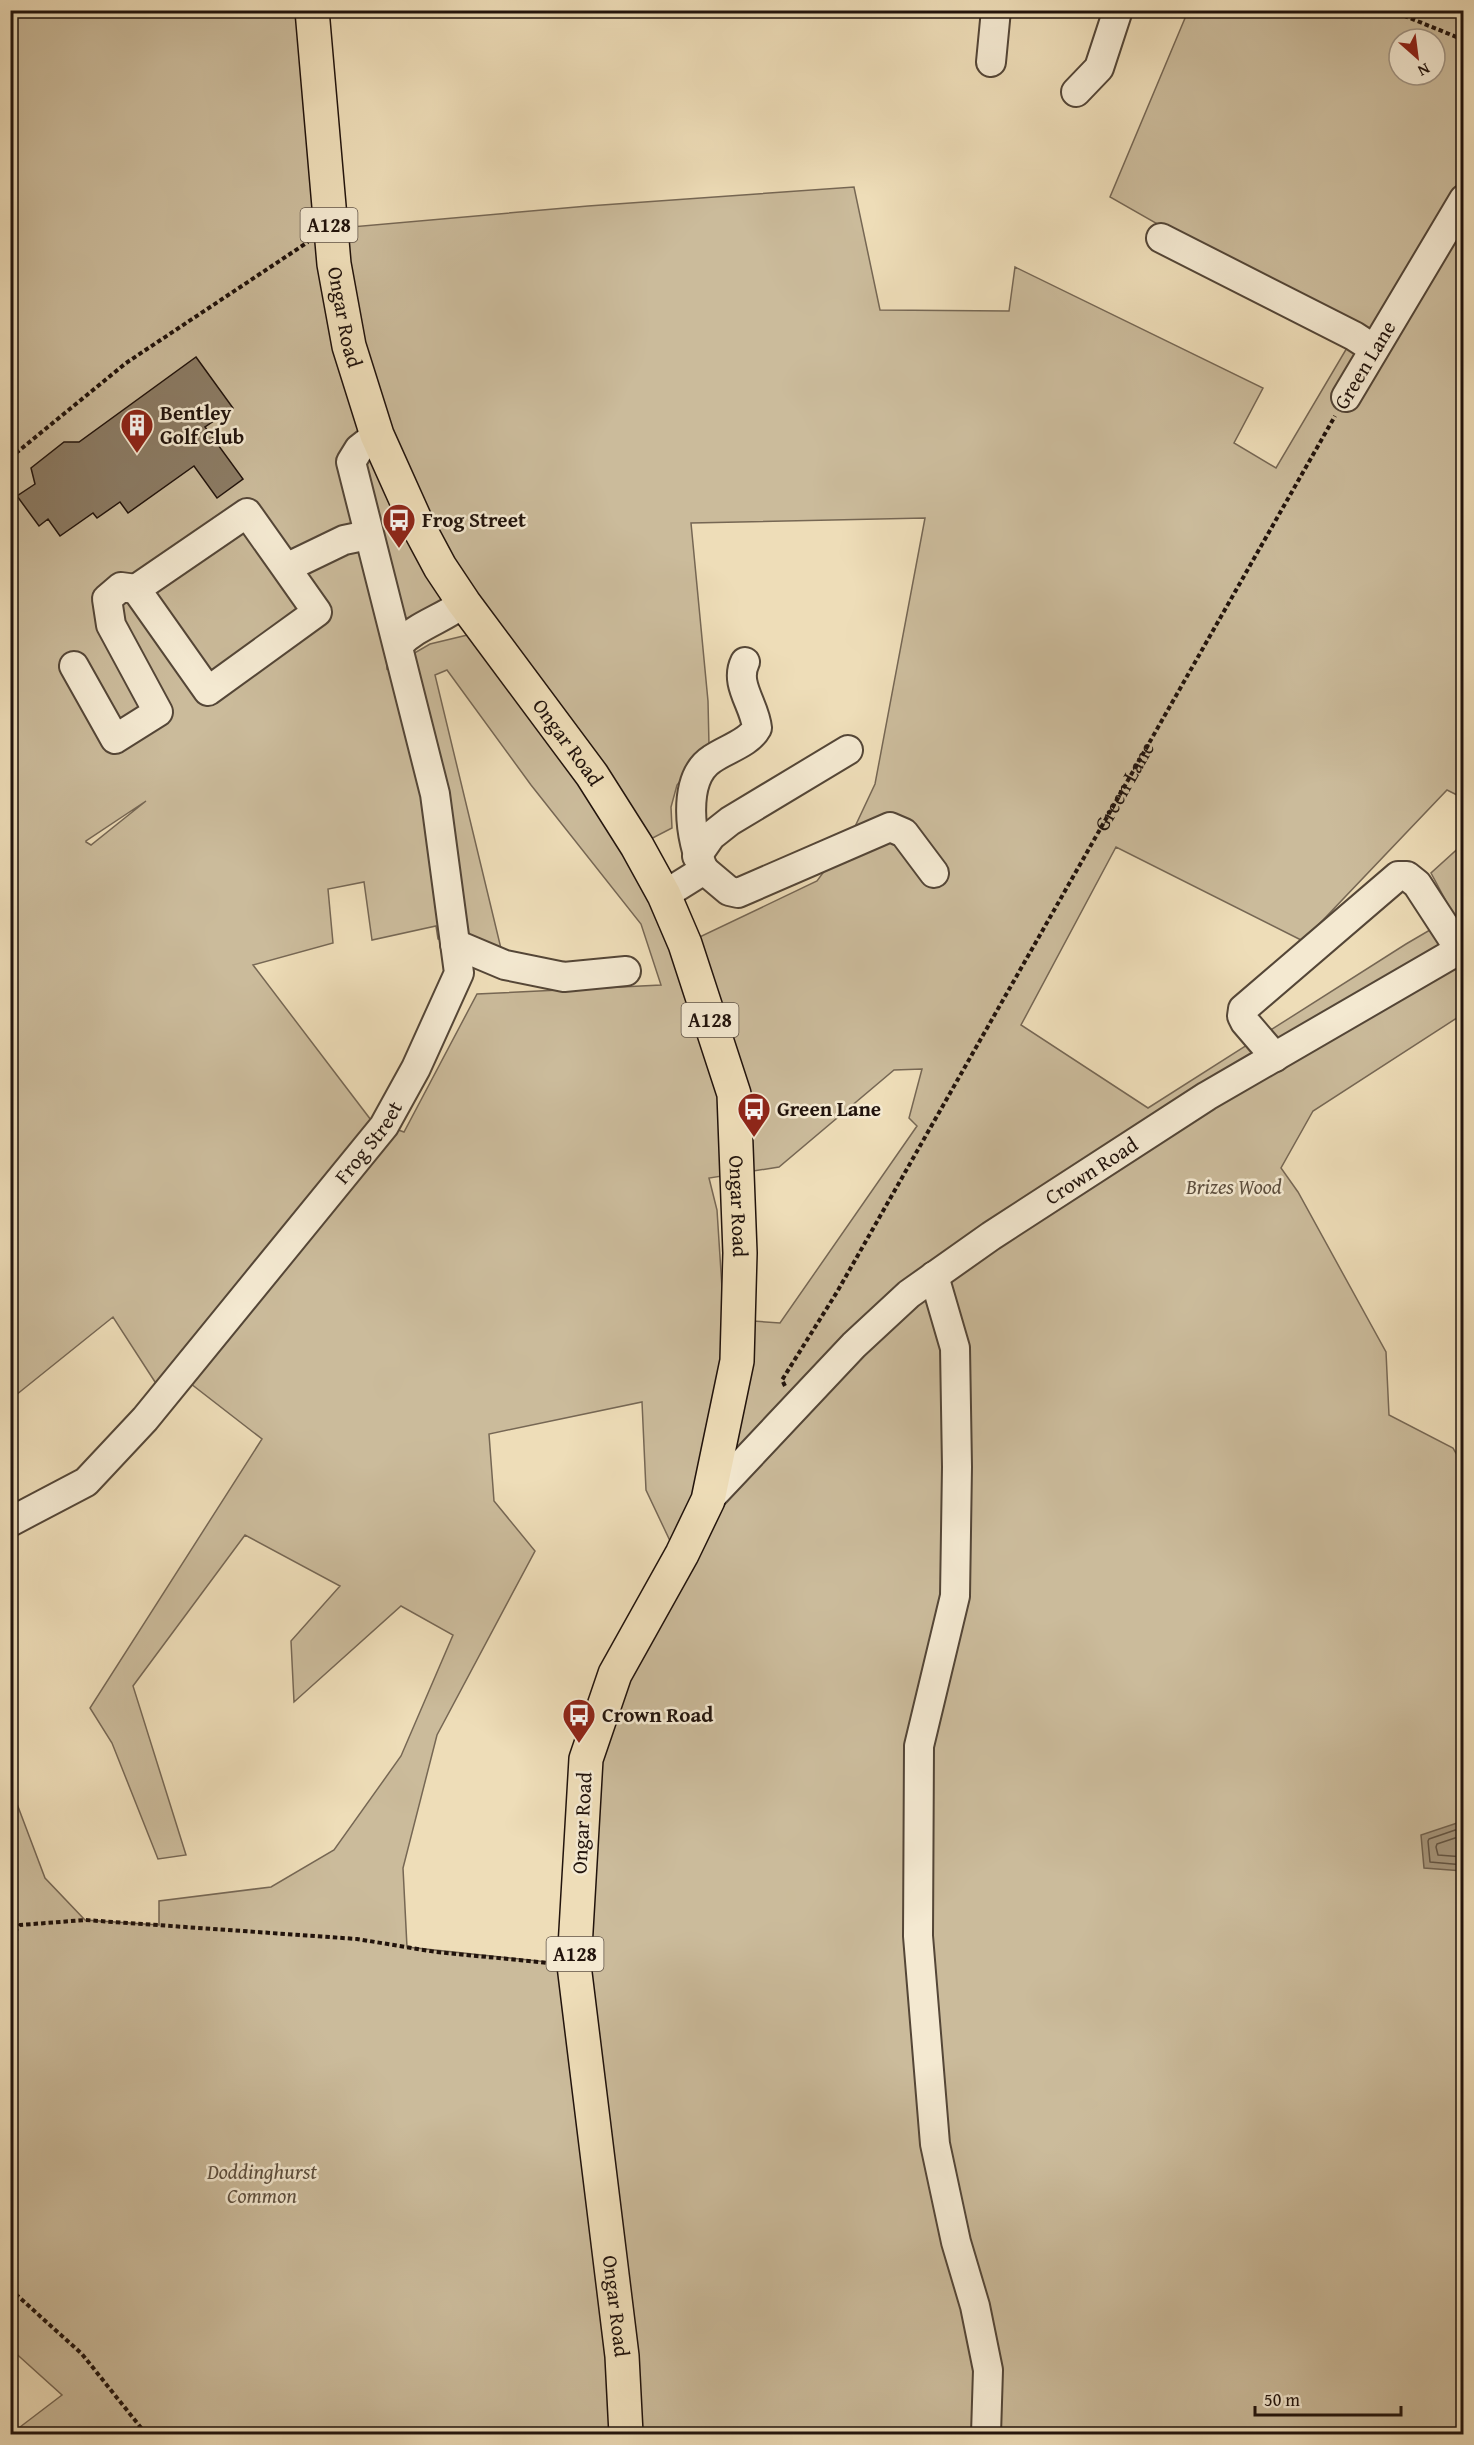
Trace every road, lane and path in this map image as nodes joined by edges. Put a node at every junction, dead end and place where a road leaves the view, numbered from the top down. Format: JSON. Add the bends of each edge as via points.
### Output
{"nodes":[{"id":1,"x":312,"y":10,"type":"edge"},
{"id":2,"x":996,"y":10,"type":"edge"},
{"id":3,"x":1118,"y":10,"type":"edge"},
{"id":4,"x":1390,"y":10,"type":"edge"},
{"id":5,"x":1464,"y":40,"type":"edge"},
{"id":6,"x":991,"y":62,"type":"dead end"},
{"id":7,"x":1076,"y":92,"type":"dead end"},
{"id":8,"x":1464,"y":199,"type":"edge"},
{"id":9,"x":329,"y":229,"type":"junction"},
{"id":10,"x":1161,"y":238,"type":"dead end"},
{"id":11,"x":1374,"y":349,"type":"junction"},
{"id":12,"x":1346,"y":397,"type":"joint"},
{"id":13,"x":376,"y":435,"type":"junction"},
{"id":14,"x":10,"y":459,"type":"edge"},
{"id":15,"x":368,"y":535,"type":"junction"},
{"id":16,"x":285,"y":568,"type":"junction"},
{"id":17,"x":136,"y":589,"type":"junction"},
{"id":18,"x":464,"y":603,"type":"junction"},
{"id":19,"x":398,"y":645,"type":"junction"},
{"id":20,"x":745,"y":662,"type":"dead end"},
{"id":21,"x":74,"y":666,"type":"dead end"},
{"id":22,"x":848,"y":750,"type":"dead end"},
{"id":23,"x":701,"y":863,"type":"junction"},
{"id":24,"x":934,"y":873,"type":"dead end"},
{"id":25,"x":664,"y":895,"type":"junction"},
{"id":26,"x":455,"y":944,"type":"junction"},
{"id":27,"x":1462,"y":948,"type":"edge"},
{"id":28,"x":626,"y":971,"type":"dead end"},
{"id":29,"x":1275,"y":1057,"type":"junction"},
{"id":30,"x":934,"y":1276,"type":"junction"},
{"id":31,"x":795,"y":1408,"type":"junction"},
{"id":32,"x":724,"y":1424,"type":"junction"},
{"id":33,"x":760,"y":1445,"type":"junction"},
{"id":34,"x":708,"y":1500,"type":"junction"},
{"id":35,"x":10,"y":1522,"type":"edge"},
{"id":36,"x":10,"y":1938,"type":"edge"},
{"id":37,"x":574,"y":1965,"type":"junction"},
{"id":38,"x":10,"y":2289,"type":"edge"},
{"id":39,"x":146,"y":2434,"type":"edge"},
{"id":40,"x":626,"y":2434,"type":"edge"},
{"id":41,"x":986,"y":2434,"type":"edge"}],
"edges":[{"from":1,"to":9,"type":"main road","name":"Ongar Road","number":"A128"},
{"from":2,"to":6,"type":"street"},
{"from":3,"to":7,"type":"street","via":[[1099,68]]},
{"from":4,"to":5,"type":"path"},
{"from":8,"to":11,"type":"street","name":"Green Lane"},
{"from":9,"to":13,"type":"main road","name":"Ongar Road","number":"A128","via":[[349,346]]},
{"from":9,"to":14,"type":"path","via":[[126,363]]},
{"from":10,"to":11,"type":"street"},
{"from":11,"to":12,"type":"street","name":"Green Lane"},
{"from":12,"to":31,"type":"path","name":"Green Lane","via":[[837,1292],[782,1380]]},
{"from":13,"to":15,"type":"street","name":"Frog Street","via":[[351,462]]},
{"from":13,"to":18,"type":"main road","name":"Ongar Road","number":"A128","via":[[417,524]]},
{"from":15,"to":16,"type":"street","via":[[344,540]]},
{"from":15,"to":19,"type":"street","name":"Frog Street"},
{"from":16,"to":17,"type":"street","via":[[247,513]]},
{"from":16,"to":17,"type":"street","via":[[317,612],[208,691]]},
{"from":17,"to":21,"type":"street","via":[[121,587],[107,599],[111,625],[158,712],[115,739]]},
{"from":18,"to":19,"type":"street"},
{"from":18,"to":25,"type":"main road","name":"Ongar Road","number":"A128","via":[[592,775]]},
{"from":19,"to":26,"type":"street","name":"Frog Street","via":[[435,794]]},
{"from":20,"to":23,"type":"street","via":[[741,681],[757,728],[697,774],[692,792]]},
{"from":22,"to":23,"type":"street","via":[[730,821],[711,836]]},
{"from":23,"to":24,"type":"street","via":[[729,891],[738,893],[890,827],[904,833]]},
{"from":23,"to":25,"type":"street"},
{"from":25,"to":32,"type":"main road","name":"Ongar Road","number":"A128","via":[[685,944],[734,1094],[740,1253],[738,1337]]},
{"from":26,"to":28,"type":"street","via":[[505,965],[564,977]]},
{"from":26,"to":35,"type":"street","name":"Frog Street","via":[[459,973],[416,1068],[384,1126],[145,1419],[93,1475]]},
{"from":27,"to":29,"type":"street","name":"Crown Road"},
{"from":27,"to":29,"type":"street","via":[[1417,884],[1407,876],[1398,876],[1243,1009],[1245,1022]]},
{"from":29,"to":30,"type":"street","name":"Crown Road","via":[[1207,1096]]},
{"from":30,"to":31,"type":"street","name":"Crown Road","via":[[854,1345]]},
{"from":30,"to":41,"type":"street","via":[[955,1348],[955,1585],[919,1746],[918,1936],[935,2144],[988,2370]]},
{"from":31,"to":33,"type":"street","name":"Crown Road"},
{"from":32,"to":33,"type":"street"},
{"from":32,"to":34,"type":"main road","name":"Ongar Road","number":"A128"},
{"from":33,"to":34,"type":"street","name":"Crown Road"},
{"from":34,"to":37,"type":"main road","name":"Ongar Road","number":"A128","via":[[615,1674],[586,1760]]},
{"from":36,"to":37,"type":"path","via":[[20,1925],[84,1920],[357,1939],[436,1952]]},
{"from":37,"to":40,"type":"main road","name":"Ongar Road","number":"A128","via":[[622,2356]]},
{"from":38,"to":39,"type":"path","via":[[82,2354]]}]}
